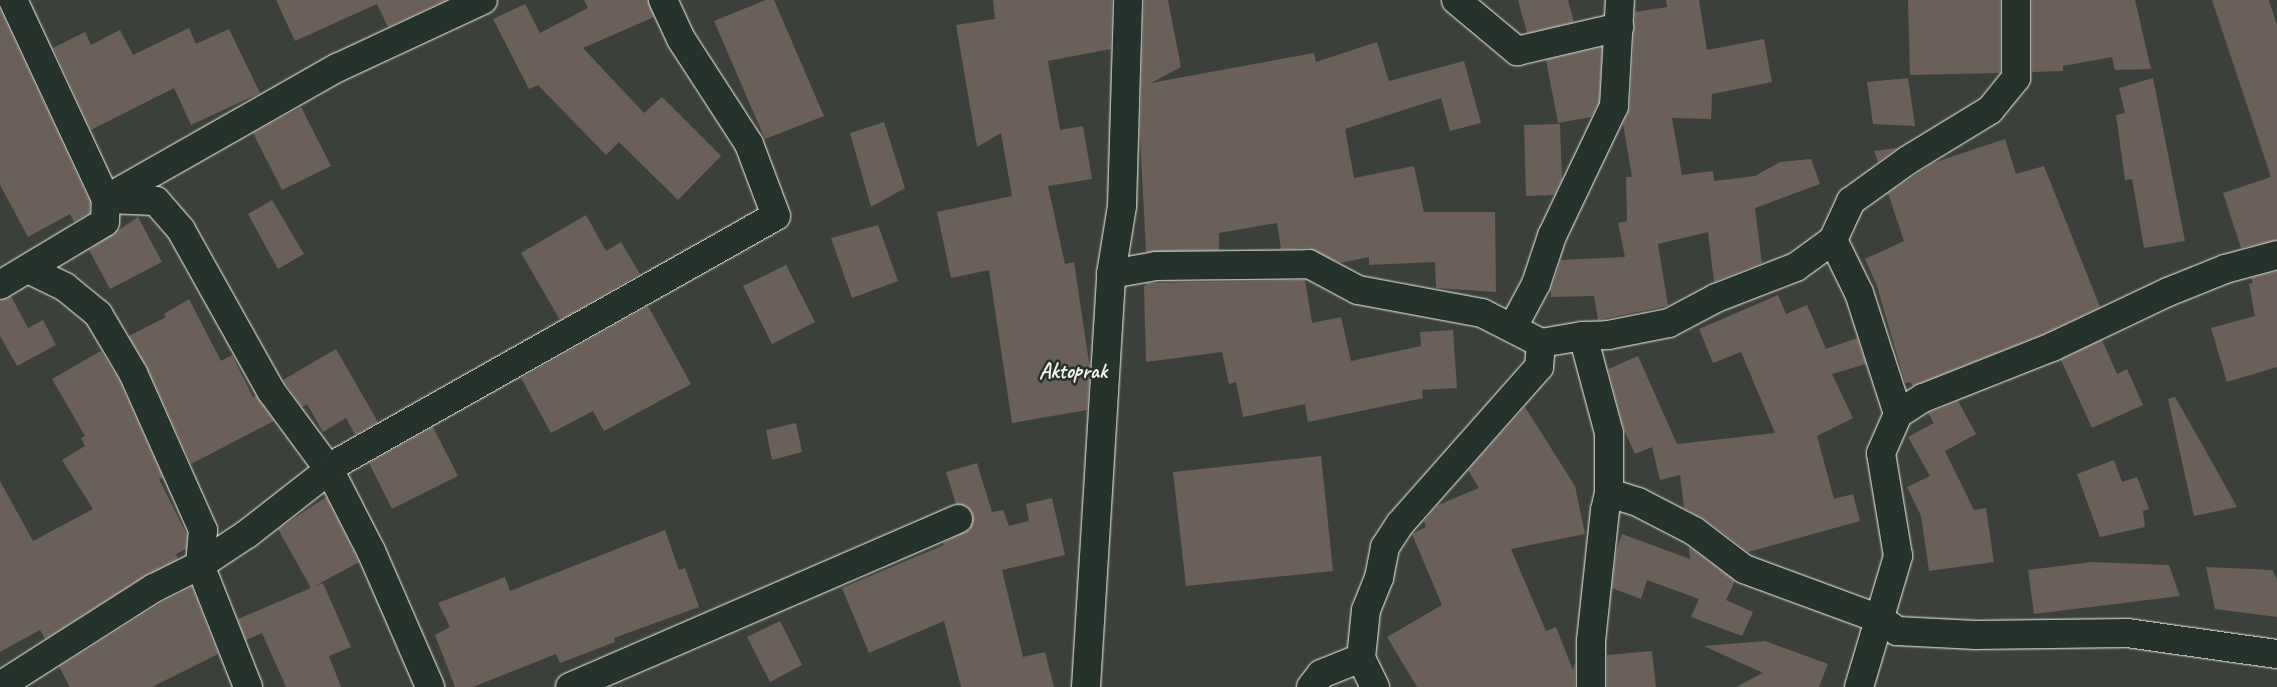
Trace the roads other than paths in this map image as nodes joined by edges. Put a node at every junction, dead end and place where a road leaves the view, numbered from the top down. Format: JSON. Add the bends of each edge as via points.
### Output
{"nodes":[{"id":1,"x":13,"y":0,"type":"edge"},
{"id":2,"x":483,"y":0,"type":"edge"},
{"id":3,"x":663,"y":0,"type":"edge"},
{"id":4,"x":1128,"y":0,"type":"edge"},
{"id":5,"x":1456,"y":0,"type":"edge"},
{"id":6,"x":1620,"y":0,"type":"edge"},
{"id":7,"x":2016,"y":0,"type":"edge"},
{"id":8,"x":1619,"y":28,"type":"junction"},
{"id":9,"x":106,"y":199,"type":"junction"},
{"id":10,"x":1833,"y":240,"type":"junction"},
{"id":11,"x":2277,"y":255,"type":"edge"},
{"id":12,"x":28,"y":269,"type":"junction"},
{"id":13,"x":1111,"y":274,"type":"junction"},
{"id":14,"x":0,"y":285,"type":"edge"},
{"id":15,"x":1513,"y":327,"type":"junction"},
{"id":16,"x":1583,"y":336,"type":"junction"},
{"id":17,"x":1541,"y":343,"type":"junction"},
{"id":18,"x":1898,"y":414,"type":"junction"},
{"id":19,"x":330,"y":472,"type":"junction"},
{"id":20,"x":1609,"y":493,"type":"junction"},
{"id":21,"x":958,"y":519,"type":"dead end"},
{"id":22,"x":200,"y":565,"type":"junction"},
{"id":23,"x":1880,"y":620,"type":"junction"},
{"id":24,"x":2277,"y":654,"type":"edge"},
{"id":25,"x":1361,"y":658,"type":"junction"},
{"id":26,"x":34,"y":677,"type":"edge"},
{"id":27,"x":0,"y":686,"type":"edge"},
{"id":28,"x":248,"y":687,"type":"edge"},
{"id":29,"x":430,"y":687,"type":"edge"},
{"id":30,"x":570,"y":687,"type":"edge"},
{"id":31,"x":1086,"y":687,"type":"edge"},
{"id":32,"x":1311,"y":687,"type":"edge"},
{"id":33,"x":1375,"y":687,"type":"edge"},
{"id":34,"x":1591,"y":687,"type":"edge"},
{"id":35,"x":1859,"y":687,"type":"edge"}],
"edges":[{"from":1,"to":9,"type":"street"},
{"from":2,"to":9,"type":"street","via":[[337,68]]},
{"from":3,"to":19,"type":"street","via":[[681,39],[749,144],[776,216],[339,462]]},
{"from":4,"to":13,"type":"street","via":[[1122,206]]},
{"from":5,"to":8,"type":"street","via":[[1517,51]]},
{"from":6,"to":8,"type":"street"},
{"from":7,"to":10,"type":"street","via":[[2016,78],[1990,110],[1908,160],[1850,201]]},
{"from":8,"to":15,"type":"street","via":[[1614,106],[1552,236],[1536,284]]},
{"from":9,"to":12,"type":"street","via":[[105,222]]},
{"from":9,"to":19,"type":"street","via":[[156,201],[181,230],[271,391]]},
{"from":10,"to":16,"type":"street","via":[[1796,267],[1716,298],[1669,323],[1608,335]]},
{"from":10,"to":18,"type":"street","via":[[1859,293]]},
{"from":11,"to":18,"type":"street","via":[[2225,269],[2168,292],[2052,347],[1923,398]]},
{"from":12,"to":14,"type":"street"},
{"from":12,"to":22,"type":"street","via":[[66,287],[98,314],[133,374],[204,530]]},
{"from":13,"to":15,"type":"street","via":[[1156,266],[1309,264],[1358,290],[1482,313]]},
{"from":13,"to":31,"type":"street"},
{"from":15,"to":17,"type":"street"},
{"from":16,"to":17,"type":"street"},
{"from":16,"to":20,"type":"street","via":[[1609,433]]},
{"from":17,"to":25,"type":"street","via":[[1539,367],[1400,524],[1385,547],[1379,578],[1366,610]]},
{"from":18,"to":23,"type":"street","via":[[1881,453],[1898,556]]},
{"from":19,"to":22,"type":"street","via":[[248,534]]},
{"from":19,"to":29,"type":"street","via":[[371,551]]},
{"from":20,"to":23,"type":"street","via":[[1638,502],[1694,531],[1744,569]]},
{"from":20,"to":34,"type":"street","via":[[1591,640]]},
{"from":21,"to":30,"type":"street"},
{"from":22,"to":26,"type":"street","via":[[154,588]]},
{"from":22,"to":28,"type":"street"},
{"from":23,"to":24,"type":"street","via":[[1897,631],[1976,635],[2128,633]]},
{"from":23,"to":35,"type":"street"},
{"from":25,"to":32,"type":"street","via":[[1321,674]]},
{"from":25,"to":33,"type":"street"},
{"from":26,"to":27,"type":"street"}]}
